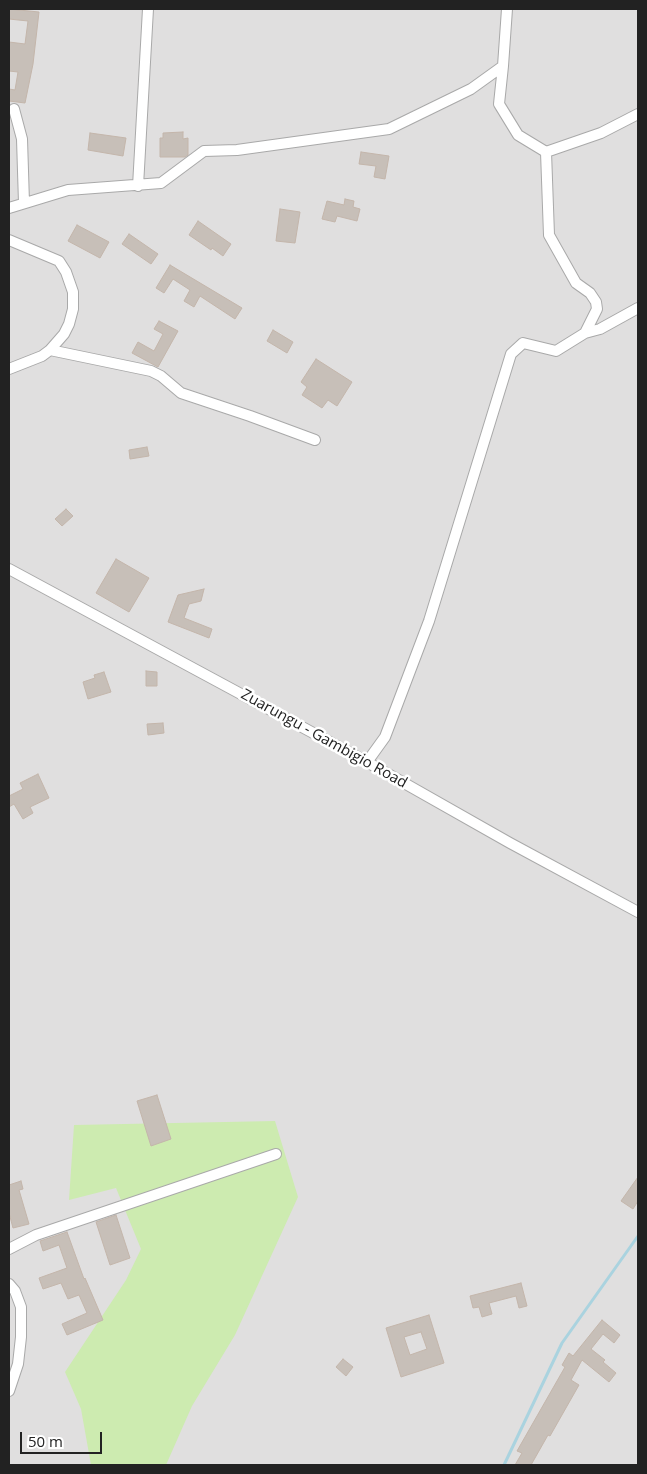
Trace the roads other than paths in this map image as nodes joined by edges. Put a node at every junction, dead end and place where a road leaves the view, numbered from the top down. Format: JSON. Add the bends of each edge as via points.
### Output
{"nodes":[{"id":1,"x":148,"y":9,"type":"edge"},
{"id":2,"x":507,"y":9,"type":"edge"},
{"id":3,"x":503,"y":66,"type":"junction"},
{"id":4,"x":14,"y":109,"type":"dead end"},
{"id":5,"x":638,"y":114,"type":"edge"},
{"id":6,"x":546,"y":152,"type":"junction"},
{"id":7,"x":138,"y":186,"type":"junction"},
{"id":8,"x":24,"y":203,"type":"junction"},
{"id":9,"x":9,"y":208,"type":"edge"},
{"id":10,"x":9,"y":240,"type":"edge"},
{"id":11,"x":638,"y":308,"type":"edge"},
{"id":12,"x":585,"y":333,"type":"junction"},
{"id":13,"x":50,"y":350,"type":"junction"},
{"id":14,"x":9,"y":369,"type":"edge"},
{"id":15,"x":315,"y":440,"type":"dead end"},
{"id":16,"x":9,"y":569,"type":"edge"},
{"id":17,"x":368,"y":762,"type":"junction"},
{"id":18,"x":638,"y":912,"type":"edge"},
{"id":19,"x":276,"y":1154,"type":"dead end"},
{"id":20,"x":9,"y":1250,"type":"edge"},
{"id":21,"x":9,"y":1284,"type":"edge"},
{"id":22,"x":9,"y":1391,"type":"edge"}],
"edges":[{"from":1,"to":7,"type":"street"},
{"from":2,"to":3,"type":"street"},
{"from":3,"to":6,"type":"street","via":[[499,104],[518,135]]},
{"from":3,"to":7,"type":"street","via":[[471,89],[389,129],[237,150],[204,151],[161,183]]},
{"from":4,"to":8,"type":"street","via":[[22,139]]},
{"from":5,"to":6,"type":"street","via":[[601,133]]},
{"from":6,"to":12,"type":"street","via":[[549,235],[576,284],[590,293],[596,302],[597,310]]},
{"from":7,"to":8,"type":"street","via":[[68,190]]},
{"from":8,"to":9,"type":"street"},
{"from":10,"to":13,"type":"street","via":[[59,261],[66,272],[73,292],[73,308],[64,334]]},
{"from":11,"to":12,"type":"street","via":[[600,330]]},
{"from":12,"to":17,"type":"street","via":[[556,351],[523,343],[510,354],[429,621],[384,737]]},
{"from":13,"to":14,"type":"street"},
{"from":13,"to":15,"type":"street","via":[[152,371],[181,393]]},
{"from":16,"to":17,"type":"street","name":"Zuarungu - Gambigio Road"},
{"from":17,"to":18,"type":"street","name":"Zuarungu - Gambigio Road"},
{"from":19,"to":20,"type":"street","via":[[46,1232]]},
{"from":21,"to":22,"type":"street","via":[[21,1307],[21,1337],[18,1364]]}]}
